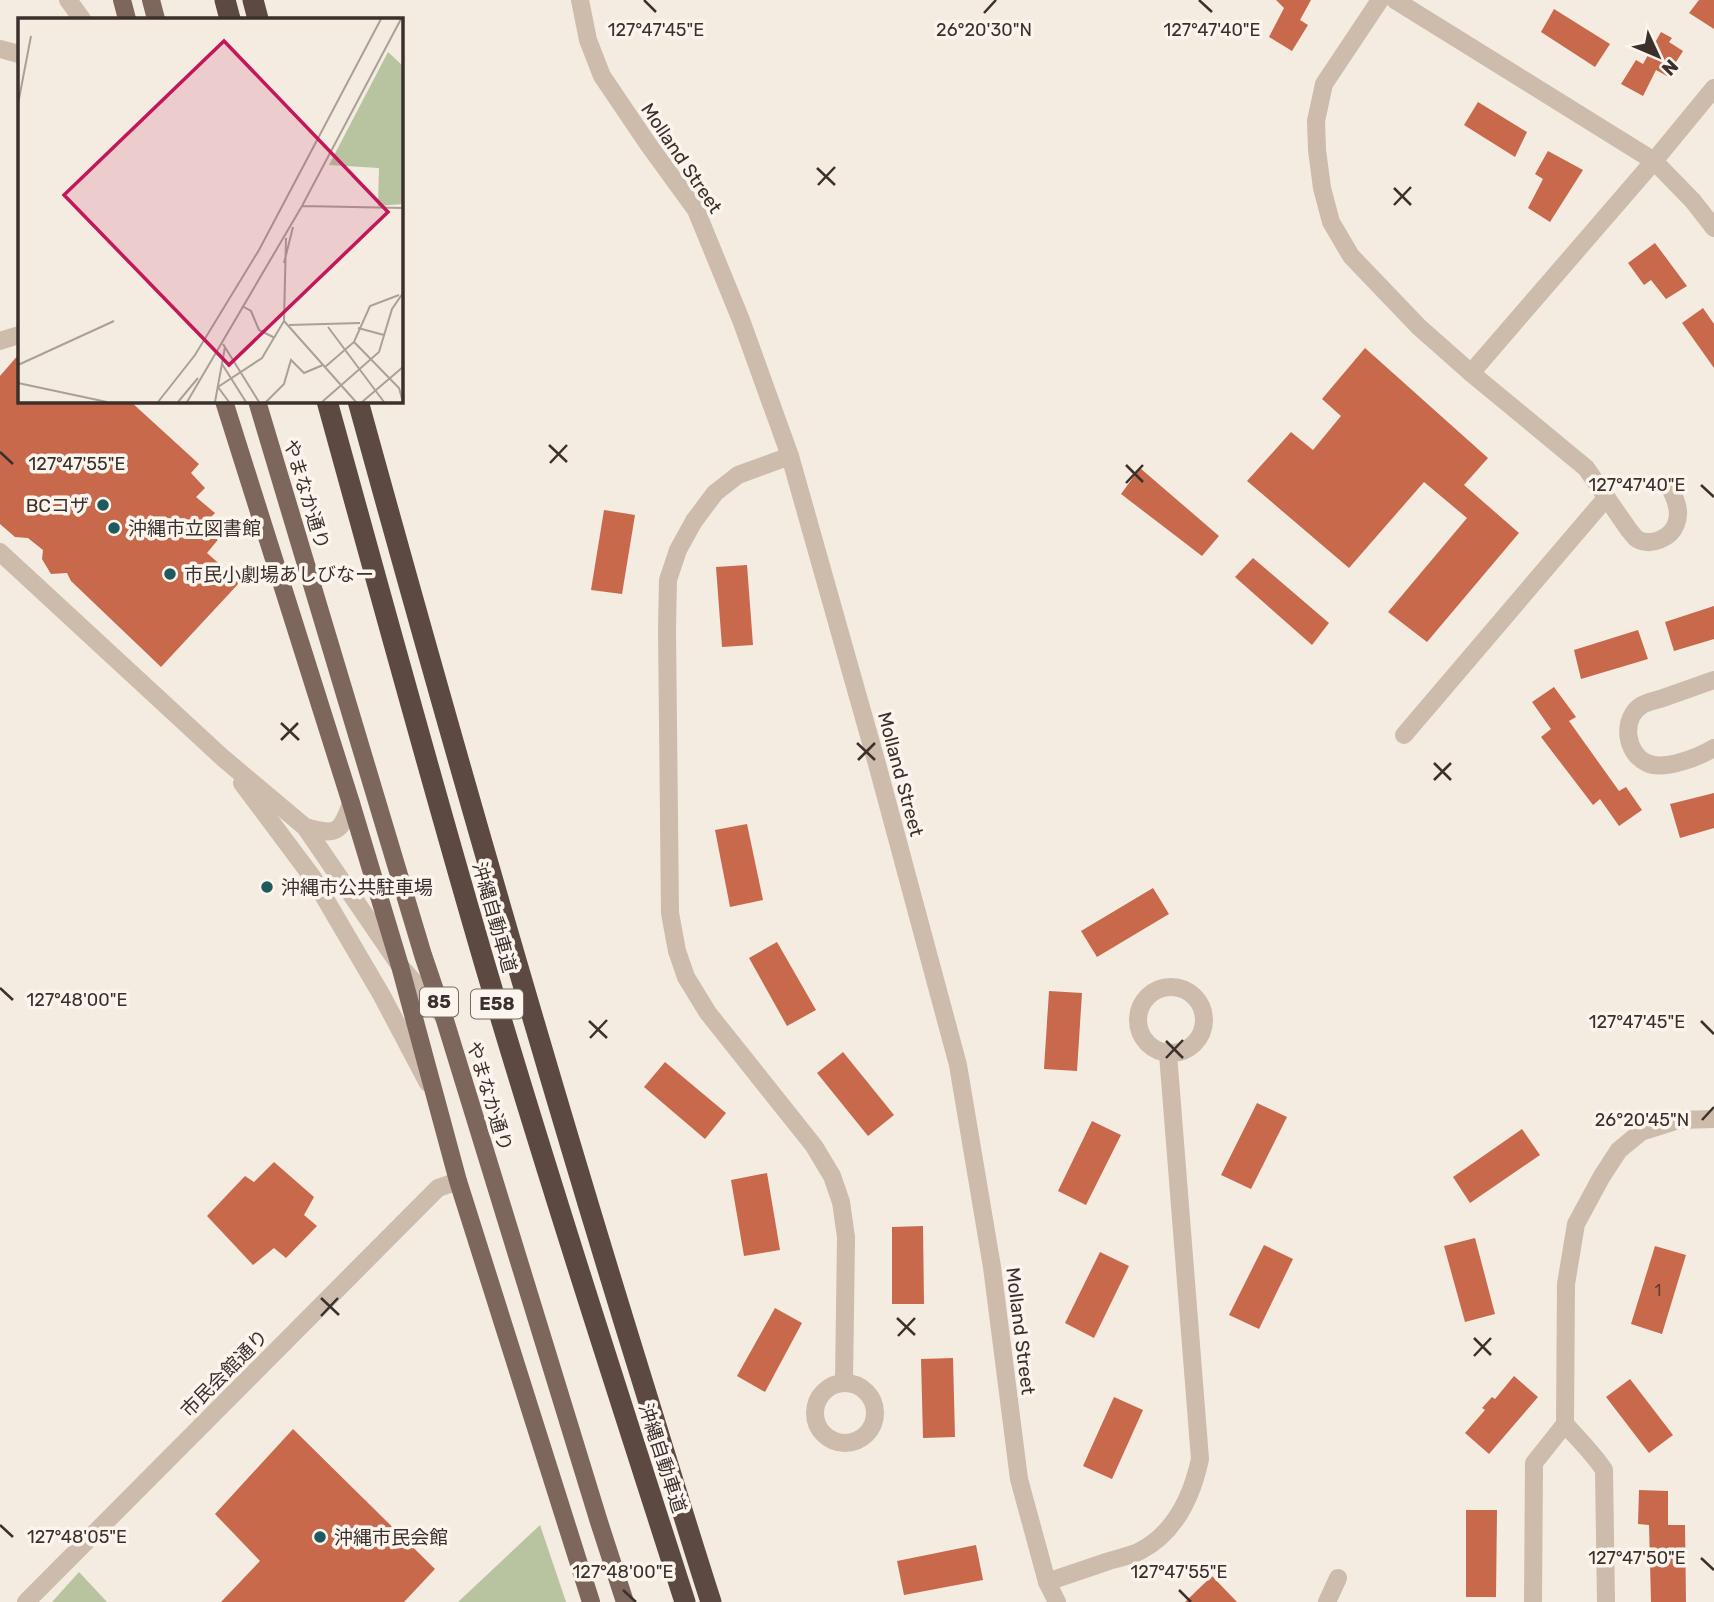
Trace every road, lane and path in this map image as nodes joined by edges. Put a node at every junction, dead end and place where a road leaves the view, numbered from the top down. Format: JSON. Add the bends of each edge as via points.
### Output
{"nodes":[{"id":1,"x":68,"y":0,"type":"edge"},
{"id":2,"x":122,"y":0,"type":"edge"},
{"id":3,"x":151,"y":0,"type":"edge"},
{"id":4,"x":225,"y":0,"type":"edge"},
{"id":5,"x":253,"y":0,"type":"edge"},
{"id":6,"x":580,"y":0,"type":"edge"},
{"id":7,"x":1380,"y":0,"type":"edge"},
{"id":8,"x":1395,"y":0,"type":"edge"},
{"id":9,"x":81,"y":18,"type":"edge"},
{"id":10,"x":127,"y":18,"type":"edge"},
{"id":11,"x":156,"y":18,"type":"edge"},
{"id":12,"x":230,"y":18,"type":"edge"},
{"id":13,"x":258,"y":18,"type":"edge"},
{"id":14,"x":0,"y":50,"type":"edge"},
{"id":15,"x":18,"y":54,"type":"edge"},
{"id":16,"x":1714,"y":88,"type":"edge"},
{"id":17,"x":1654,"y":161,"type":"junction"},
{"id":18,"x":1714,"y":228,"type":"edge"},
{"id":19,"x":18,"y":335,"type":"edge"},
{"id":20,"x":0,"y":341,"type":"edge"},
{"id":21,"x":1471,"y":373,"type":"junction"},
{"id":22,"x":224,"y":402,"type":"edge"},
{"id":23,"x":257,"y":402,"type":"edge"},
{"id":24,"x":327,"y":402,"type":"edge"},
{"id":25,"x":358,"y":402,"type":"edge"},
{"id":26,"x":790,"y":456,"type":"junction"},
{"id":27,"x":1671,"y":490,"type":"dead end"},
{"id":28,"x":1606,"y":498,"type":"junction"},
{"id":29,"x":0,"y":552,"type":"edge"},
{"id":30,"x":1714,"y":680,"type":"edge"},
{"id":31,"x":1404,"y":735,"type":"dead end"},
{"id":32,"x":1714,"y":748,"type":"edge"},
{"id":33,"x":223,"y":758,"type":"junction"},
{"id":34,"x":351,"y":803,"type":"junction"},
{"id":35,"x":305,"y":827,"type":"junction"},
{"id":36,"x":398,"y":870,"type":"junction"},
{"id":37,"x":400,"y":966,"type":"junction"},
{"id":38,"x":411,"y":989,"type":"junction"},
{"id":39,"x":381,"y":994,"type":"junction"},
{"id":40,"x":444,"y":1017,"type":"junction"},
{"id":41,"x":1168,"y":1054,"type":"dead end"},
{"id":42,"x":437,"y":1102,"type":"junction"},
{"id":43,"x":1714,"y":1119,"type":"edge"},
{"id":44,"x":458,"y":1181,"type":"junction"},
{"id":45,"x":844,"y":1382,"type":"dead end"},
{"id":46,"x":1564,"y":1424,"type":"junction"},
{"id":47,"x":1338,"y":1578,"type":"dead end"},
{"id":48,"x":1047,"y":1582,"type":"junction"},
{"id":49,"x":26,"y":1602,"type":"edge"},
{"id":50,"x":591,"y":1602,"type":"edge"},
{"id":51,"x":625,"y":1602,"type":"edge"},
{"id":52,"x":685,"y":1602,"type":"edge"},
{"id":53,"x":711,"y":1602,"type":"edge"},
{"id":54,"x":1057,"y":1602,"type":"edge"},
{"id":55,"x":1327,"y":1602,"type":"edge"},
{"id":56,"x":1533,"y":1602,"type":"edge"},
{"id":57,"x":1606,"y":1602,"type":"edge"}],
"edges":[{"from":1,"to":9,"type":"street"},
{"from":2,"to":10,"type":"main road"},
{"from":3,"to":11,"type":"main road"},
{"from":4,"to":12,"type":"highway"},
{"from":5,"to":13,"type":"highway"},
{"from":6,"to":26,"type":"street","name":"Molland Street","via":[[588,40],[603,76],[696,209]]},
{"from":7,"to":21,"type":"street","via":[[1324,84],[1316,121],[1322,188],[1331,222],[1351,256]]},
{"from":8,"to":17,"type":"street"},
{"from":14,"to":15,"type":"street"},
{"from":16,"to":17,"type":"street"},
{"from":17,"to":18,"type":"street"},
{"from":17,"to":21,"type":"street"},
{"from":19,"to":20,"type":"street"},
{"from":21,"to":28,"type":"street","via":[[1586,468]]},
{"from":22,"to":34,"type":"main road","number":"85"},
{"from":23,"to":36,"type":"main road","name":"やまなか通り","number":"85"},
{"from":24,"to":52,"type":"highway","name":"沖縄自動車道","number":"E58","via":[[486,967]]},
{"from":25,"to":53,"type":"highway","name":"沖縄自動車道","number":"E58","via":[[580,1181]]},
{"from":26,"to":45,"type":"street","via":[[738,475],[715,493],[678,550],[668,580],[670,913],[677,951],[708,1013],[814,1146],[832,1176],[846,1237]]},
{"from":26,"to":48,"type":"street","name":"Molland Street","via":[[958,1065],[992,1267],[1019,1479]]},
{"from":27,"to":28,"type":"street","via":[[1677,503],[1676,525],[1669,534],[1650,542],[1638,539]]},
{"from":28,"to":31,"type":"street"},
{"from":29,"to":33,"type":"street"},
{"from":30,"to":32,"type":"street","via":[[1642,705],[1633,715],[1628,736],[1638,757],[1649,765],[1689,760]]},
{"from":33,"to":35,"type":"street"},
{"from":33,"to":39,"type":"street","via":[[313,878]]},
{"from":34,"to":35,"type":"street","via":[[344,822],[332,831]]},
{"from":34,"to":37,"type":"main road","number":"85"},
{"from":35,"to":37,"type":"street"},
{"from":36,"to":38,"type":"street","via":[[400,908],[418,962]]},
{"from":36,"to":40,"type":"main road","name":"やまなか通り","number":"85"},
{"from":37,"to":38,"type":"main road","number":"85"},
{"from":38,"to":39,"type":"street"},
{"from":38,"to":40,"type":"street"},
{"from":38,"to":42,"type":"main road","number":"85"},
{"from":39,"to":42,"type":"street"},
{"from":40,"to":51,"type":"main road","name":"やまなか通り","number":"85"},
{"from":41,"to":48,"type":"street","via":[[1200,1459],[1195,1483],[1171,1525],[1156,1541],[1138,1552]]},
{"from":42,"to":44,"type":"main road","number":"85"},
{"from":43,"to":46,"type":"street","via":[[1679,1120],[1641,1132],[1619,1150],[1576,1224],[1566,1284]]},
{"from":44,"to":49,"type":"street","name":"市民会館通り","via":[[438,1188]]},
{"from":44,"to":50,"type":"main road","number":"85"},
{"from":46,"to":56,"type":"street","via":[[1534,1463]]},
{"from":46,"to":57,"type":"street","via":[[1604,1470]]},
{"from":47,"to":55,"type":"street"},
{"from":48,"to":54,"type":"street","name":"Molland Street"}]}
